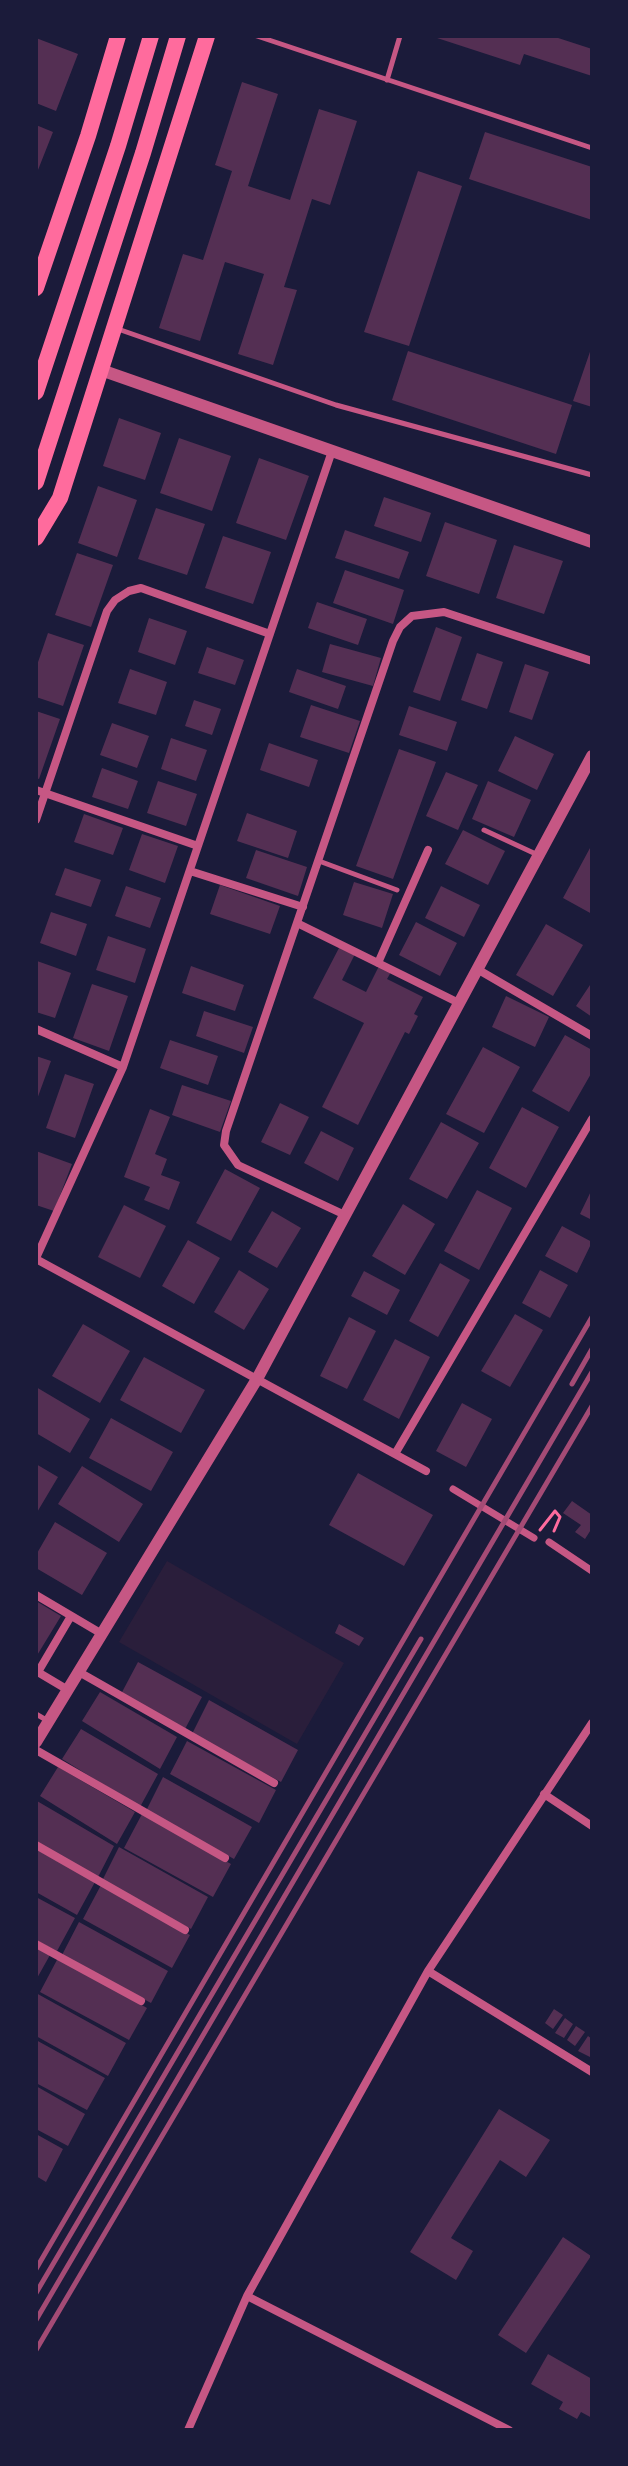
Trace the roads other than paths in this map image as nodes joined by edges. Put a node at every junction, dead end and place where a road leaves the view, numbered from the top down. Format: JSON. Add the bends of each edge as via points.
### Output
{"nodes":[{"id":1,"x":118,"y":36,"type":"edge"},
{"id":2,"x":151,"y":36,"type":"edge"},
{"id":3,"x":178,"y":36,"type":"edge"},
{"id":4,"x":207,"y":36,"type":"edge"},
{"id":5,"x":257,"y":36,"type":"edge"},
{"id":6,"x":400,"y":36,"type":"edge"},
{"id":7,"x":387,"y":80,"type":"junction"},
{"id":8,"x":592,"y":148,"type":"edge"},
{"id":9,"x":36,"y":288,"type":"edge"},
{"id":10,"x":114,"y":328,"type":"junction"},
{"id":11,"x":101,"y":370,"type":"junction"},
{"id":12,"x":36,"y":392,"type":"edge"},
{"id":13,"x":332,"y":451,"type":"junction"},
{"id":14,"x":592,"y":475,"type":"edge"},
{"id":15,"x":36,"y":482,"type":"edge"},
{"id":16,"x":36,"y":538,"type":"edge"},
{"id":17,"x":592,"y":542,"type":"edge"},
{"id":18,"x":270,"y":634,"type":"junction"},
{"id":19,"x":592,"y":661,"type":"edge"},
{"id":20,"x":592,"y":756,"type":"edge"},
{"id":21,"x":41,"y":792,"type":"edge"},
{"id":22,"x":36,"y":820,"type":"edge"},
{"id":23,"x":484,"y":830,"type":"dead end"},
{"id":24,"x":198,"y":846,"type":"junction"},
{"id":25,"x":428,"y":850,"type":"dead end"},
{"id":26,"x":539,"y":855,"type":"junction"},
{"id":27,"x":319,"y":861,"type":"junction"},
{"id":28,"x":190,"y":871,"type":"junction"},
{"id":29,"x":397,"y":890,"type":"dead end"},
{"id":30,"x":303,"y":907,"type":"junction"},
{"id":31,"x":297,"y":923,"type":"junction"},
{"id":32,"x":378,"y":963,"type":"junction"},
{"id":33,"x":477,"y":969,"type":"junction"},
{"id":34,"x":459,"y":1003,"type":"junction"},
{"id":35,"x":36,"y":1029,"type":"edge"},
{"id":36,"x":592,"y":1036,"type":"edge"},
{"id":37,"x":123,"y":1067,"type":"junction"},
{"id":38,"x":592,"y":1119,"type":"edge"},
{"id":39,"x":345,"y":1215,"type":"junction"},
{"id":40,"x":36,"y":1258,"type":"edge"},
{"id":41,"x":257,"y":1379,"type":"junction"},
{"id":42,"x":395,"y":1454,"type":"junction"},
{"id":43,"x":426,"y":1471,"type":"dead end"},
{"id":44,"x":453,"y":1489,"type":"dead end"},
{"id":45,"x":534,"y":1538,"type":"road end"},
{"id":46,"x":549,"y":1542,"type":"road end"},
{"id":47,"x":592,"y":1571,"type":"edge"},
{"id":48,"x":36,"y":1595,"type":"edge"},
{"id":49,"x":71,"y":1616,"type":"junction"},
{"id":50,"x":102,"y":1634,"type":"junction"},
{"id":51,"x":37,"y":1672,"type":"edge"},
{"id":52,"x":79,"y":1672,"type":"junction"},
{"id":53,"x":68,"y":1690,"type":"junction"},
{"id":54,"x":36,"y":1714,"type":"edge"},
{"id":55,"x":49,"y":1721,"type":"junction"},
{"id":56,"x":592,"y":1723,"type":"edge"},
{"id":57,"x":36,"y":1742,"type":"edge"},
{"id":58,"x":36,"y":1750,"type":"edge"},
{"id":59,"x":274,"y":1783,"type":"dead end"},
{"id":60,"x":544,"y":1794,"type":"junction"},
{"id":61,"x":592,"y":1826,"type":"edge"},
{"id":62,"x":36,"y":1845,"type":"edge"},
{"id":63,"x":225,"y":1858,"type":"dead end"},
{"id":64,"x":185,"y":1930,"type":"dead end"},
{"id":65,"x":36,"y":1944,"type":"edge"},
{"id":66,"x":428,"y":1971,"type":"junction"},
{"id":67,"x":141,"y":2001,"type":"dead end"},
{"id":68,"x":592,"y":2072,"type":"edge"},
{"id":69,"x":247,"y":2296,"type":"junction"},
{"id":70,"x":188,"y":2430,"type":"edge"},
{"id":71,"x":509,"y":2430,"type":"edge"}],
"edges":[{"from":1,"to":9,"type":"highway"},
{"from":2,"to":12,"type":"highway"},
{"from":3,"to":15,"type":"highway"},
{"from":4,"to":10,"type":"highway"},
{"from":5,"to":7,"type":"lane"},
{"from":6,"to":7,"type":"lane"},
{"from":7,"to":8,"type":"lane"},
{"from":10,"to":11,"type":"highway"},
{"from":10,"to":14,"type":"lane","via":[[336,405]]},
{"from":11,"to":13,"type":"street"},
{"from":11,"to":16,"type":"highway","via":[[60,498]]},
{"from":13,"to":17,"type":"street"},
{"from":13,"to":18,"type":"street"},
{"from":18,"to":21,"type":"street","via":[[141,588],[115,600]]},
{"from":18,"to":24,"type":"street"},
{"from":19,"to":27,"type":"street","via":[[444,612],[412,616],[393,641]]},
{"from":20,"to":26,"type":"street"},
{"from":21,"to":22,"type":"street"},
{"from":21,"to":24,"type":"street"},
{"from":23,"to":26,"type":"lane"},
{"from":24,"to":28,"type":"street"},
{"from":25,"to":32,"type":"street"},
{"from":26,"to":33,"type":"street"},
{"from":27,"to":29,"type":"lane"},
{"from":27,"to":30,"type":"street"},
{"from":28,"to":30,"type":"street"},
{"from":28,"to":37,"type":"street"},
{"from":30,"to":31,"type":"street"},
{"from":31,"to":32,"type":"street"},
{"from":31,"to":39,"type":"street","via":[[224,1145],[238,1165]]},
{"from":32,"to":34,"type":"street"},
{"from":33,"to":34,"type":"street"},
{"from":33,"to":36,"type":"street"},
{"from":34,"to":39,"type":"street"},
{"from":35,"to":37,"type":"street"},
{"from":37,"to":40,"type":"street"},
{"from":38,"to":42,"type":"street"},
{"from":39,"to":41,"type":"street"},
{"from":40,"to":41,"type":"street"},
{"from":41,"to":42,"type":"street"},
{"from":41,"to":50,"type":"street"},
{"from":42,"to":43,"type":"street"},
{"from":44,"to":45,"type":"street"},
{"from":46,"to":47,"type":"street"},
{"from":48,"to":49,"type":"street"},
{"from":49,"to":50,"type":"street"},
{"from":49,"to":51,"type":"street"},
{"from":50,"to":52,"type":"street"},
{"from":51,"to":53,"type":"street"},
{"from":52,"to":53,"type":"street"},
{"from":52,"to":59,"type":"street"},
{"from":53,"to":55,"type":"street"},
{"from":54,"to":55,"type":"lane"},
{"from":55,"to":57,"type":"street"},
{"from":56,"to":60,"type":"street"},
{"from":58,"to":63,"type":"street"},
{"from":60,"to":61,"type":"street"},
{"from":60,"to":66,"type":"street"},
{"from":62,"to":64,"type":"street"},
{"from":65,"to":67,"type":"street"},
{"from":66,"to":68,"type":"street"},
{"from":66,"to":69,"type":"street"},
{"from":69,"to":70,"type":"street"},
{"from":69,"to":71,"type":"street"}]}
